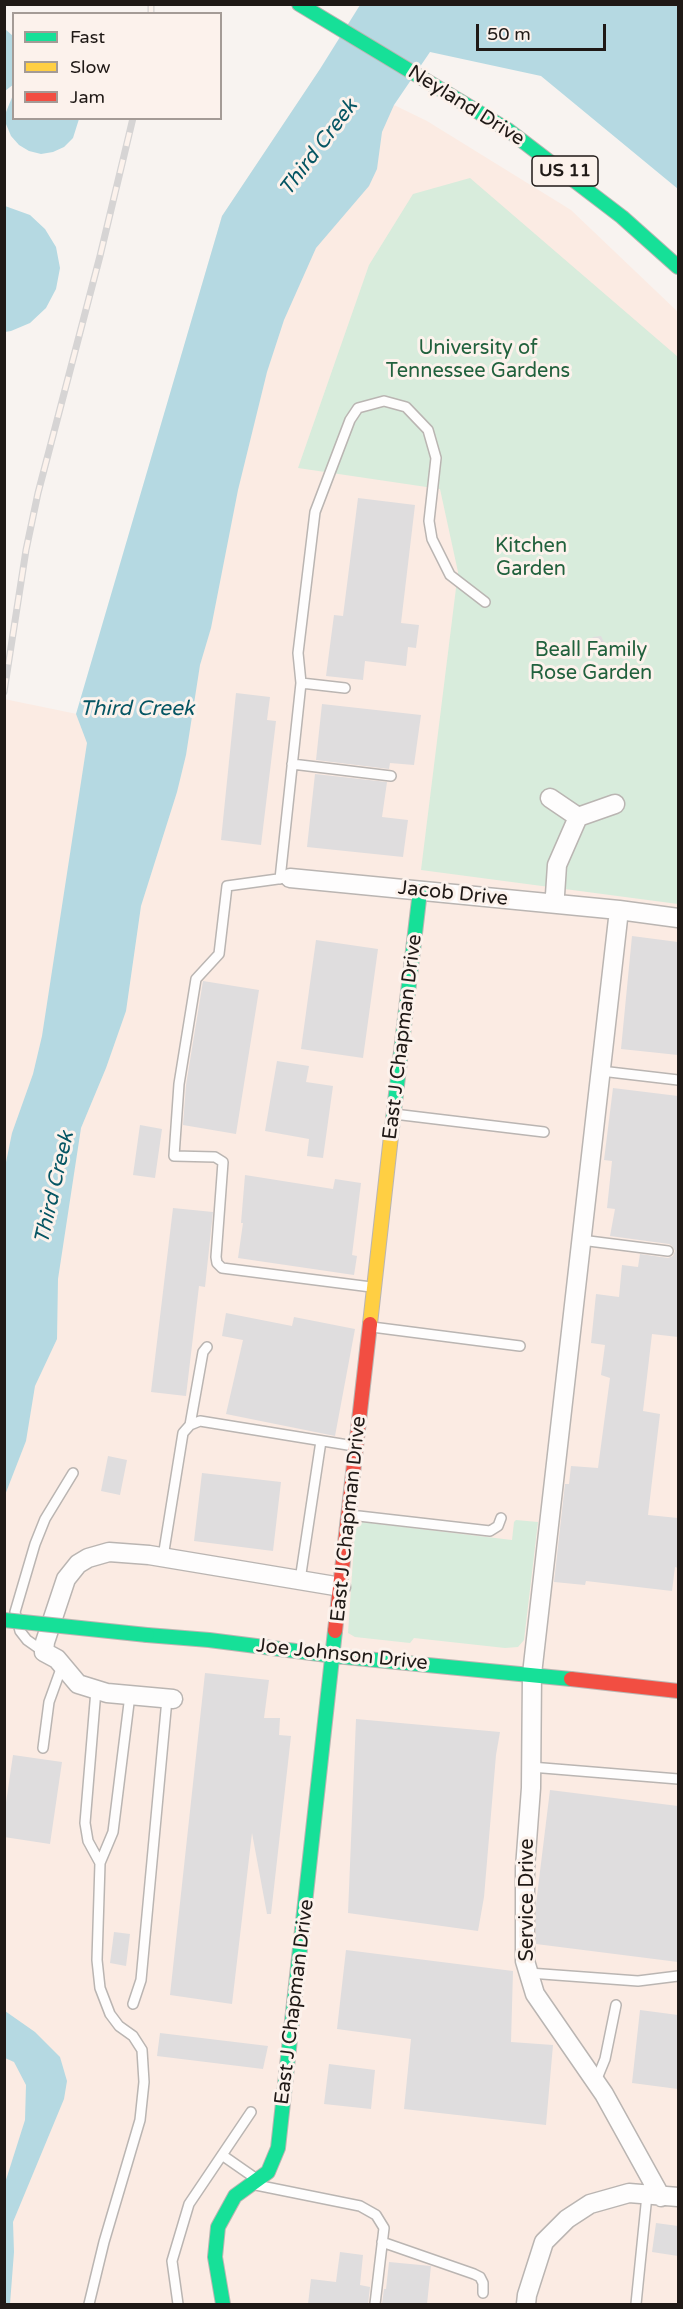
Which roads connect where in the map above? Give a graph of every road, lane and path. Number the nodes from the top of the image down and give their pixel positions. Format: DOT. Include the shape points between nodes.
graph roads {
  1 [pos="304,7"];
  2 [pos="678,267"];
  3 [pos="485,602"];
  4 [pos="301,683"];
  5 [pos="345,688"];
  6 [pos="292,764"];
  7 [pos="391,776"];
  8 [pos="550,798"];
  9 [pos="615,804"];
  10 [pos="578,818"];
  11 [pos="285,878"];
  12 [pos="420,891"];
  13 [pos="555,895"];
  14 [pos="619,910"];
  15 [pos="678,918"];
  16 [pos="600,1071"];
  17 [pos="678,1080"];
  18 [pos="393,1114"];
  19 [pos="544,1132"];
  20 [pos="581,1240"];
  21 [pos="668,1251"];
  22 [pos="374,1288"];
  23 [pos="369,1326"];
  24 [pos="520,1346"];
  25 [pos="207,1347"];
  26 [pos="190,1425"];
  27 [pos="321,1441"];
  28 [pos="357,1447"];
  29 [pos="73,1473"];
  30 [pos="348,1515"];
  31 [pos="501,1518"];
  32 [pos="163,1557"];
  33 [pos="300,1580"];
  34 [pos="341,1587"];
  35 [pos="4,1620"];
  36 [pos="44,1652"];
  37 [pos="335,1656"];
  38 [pos="62,1665"];
  39 [pos="532,1674"];
  40 [pos="96,1690"];
  41 [pos="678,1691"];
  42 [pos="130,1695"];
  43 [pos="170,1699"];
  44 [pos="43,1748"];
  45 [pos="531,1767"];
  46 [pos="678,1779"];
  47 [pos="100,1863"];
  48 [pos="529,1973"];
  49 [pos="678,1976"];
  50 [pos="133,2004"];
  51 [pos="616,2005"];
  52 [pos="596,2082"];
  53 [pos="251,2112"];
  54 [pos="222,2155"];
  55 [pos="254,2182"];
  56 [pos="662,2196"];
  57 [pos="382,2242"];
  58 [pos="483,2293"];
  59 [pos="89,2304"];
  60 [pos="178,2304"];
  61 [pos="224,2304"];
  62 [pos="375,2304"];
  63 [pos="526,2304"];
  64 [pos="636,2304"];
  1 -- 2 [label="street, Neyland Drive / US 11" via="508,130 622,217"];
  3 -- 4 [label="lane" via="450,575 432,539 429,521 436,458 428,429 406,408 384,401 358,408 315,512 298,653"];
  4 -- 5 [label="lane"];
  4 -- 6 [label="lane"];
  6 -- 7 [label="lane"];
  6 -- 11 [label="lane"];
  8 -- 10 [label="street"];
  9 -- 10 [label="street"];
  10 -- 13 [label="street" via="557,865"];
  11 -- 12 [label="street, Jacob Drive"];
  11 -- 22 [label="lane, Jacob Drive" via="227,886 219,954 196,979 179,1084 174,1156 215,1157 223,1162 216,1257 222,1268"];
  12 -- 14 [label="street, Jacob Drive"];
  12 -- 18 [label="street, East J Chapman Drive"];
  14 -- 15 [label="street, Jacob Drive"];
  14 -- 16 [label="street, Service Drive"];
  16 -- 17 [label="lane"];
  16 -- 20 [label="street, Service Drive"];
  18 -- 19 [label="lane"];
  18 -- 22 [label="street, East J Chapman Drive"];
  20 -- 21 [label="lane"];
  20 -- 39 [label="street, Service Drive"];
  22 -- 23 [label="street, East J Chapman Drive"];
  23 -- 24 [label="lane"];
  23 -- 28 [label="street, East J Chapman Drive"];
  25 -- 26 [label="lane"];
  26 -- 27 [label="lane" via="200,1421"];
  26 -- 32 [label="lane" via="183,1433"];
  27 -- 28 [label="lane"];
  27 -- 33 [label="lane"];
  28 -- 30 [label="street, East J Chapman Drive"];
  29 -- 36 [label="lane" via="38,1535 15,1612 20,1631"];
  30 -- 31 [label="lane" via="490,1532"];
  30 -- 34 [label="street, East J Chapman Drive"];
  32 -- 33 [label="street"];
  32 -- 36 [label="street" via="109,1552 78,1564 66,1579"];
  33 -- 34 [label="street"];
  34 -- 37 [label="street, East J Chapman Drive"];
  35 -- 37 [label="street, Joe Johnson Drive, bridge"];
  36 -- 38 [label="street"];
  37 -- 39 [label="street, Joe Johnson Drive"];
  37 -- 55 [label="street, East J Chapman Drive" via="279,2148 268,2172"];
  38 -- 40 [label="street" via="78,1684"];
  38 -- 44 [label="lane" via="49,1702"];
  39 -- 41 [label="street, Joe Johnson Drive"];
  39 -- 45 [label="street, Service Drive"];
  40 -- 42 [label="street"];
  40 -- 47 [label="lane" via="85,1823 88,1841"];
  42 -- 43 [label="street"];
  42 -- 47 [label="lane" via="113,1832"];
  43 -- 50 [label="lane" via="141,1980"];
  45 -- 46 [label="lane"];
  45 -- 48 [label="street, Service Drive" via="525,1868 525,1961"];
  47 -- 59 [label="lane" via="99,1988 110,2014 142,2050 144,2082 140,2120"];
  48 -- 49 [label="lane" via="638,1981"];
  48 -- 52 [label="street, Service Drive" via="535,1994"];
  51 -- 52 [label="lane"];
  52 -- 56 [label="street, Service Drive"];
  53 -- 54 [label="lane"];
  54 -- 55 [label="lane"];
  54 -- 60 [label="lane" via="189,2204 172,2261"];
  55 -- 57 [label="lane" via="360,2206 376,2216 384,2228"];
  55 -- 61 [label="street" via="235,2196 218,2228 215,2257"];
  56 -- 63 [label="street" via="629,2193 590,2204 567,2219 544,2242"];
  56 -- 64 [label="lane"];
  57 -- 58 [label="lane" via="480,2277"];
  57 -- 62 [label="lane"];
}
